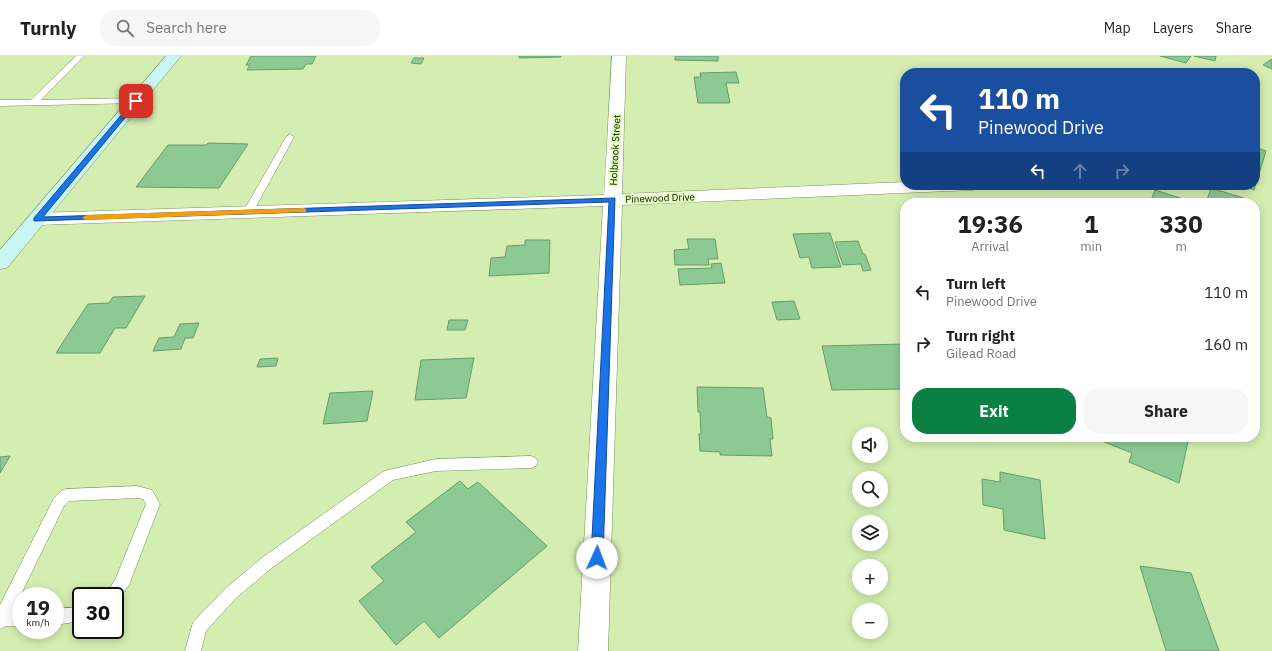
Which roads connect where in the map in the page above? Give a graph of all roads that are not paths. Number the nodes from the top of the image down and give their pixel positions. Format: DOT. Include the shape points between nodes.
graph roads {
  1 [pos="80,56"];
  2 [pos="174,56"];
  3 [pos="619,56"];
  4 [pos="136,101"];
  5 [pos="0,102"];
  6 [pos="34,102"];
  7 [pos="290,137"];
  8 [pos="900,188"];
  9 [pos="613,200"];
  10 [pos="248,212"];
  11 [pos="37,219"];
  12 [pos="0,263"];
  13 [pos="531,462"];
  14 [pos="119,587"];
  15 [pos="12,619"];
  16 [pos="0,620"];
  17 [pos="193,651"];
  18 [pos="593,651"];
  1 -- 6 [label="lane"];
  2 -- 4 [label="main road"];
  3 -- 9 [label="street, Holbrook Street"];
  4 -- 6 [label="lane"];
  4 -- 11 [label="main road"];
  5 -- 6 [label="lane"];
  7 -- 10 [label="lane"];
  8 -- 9 [label="street, Pinewood Drive"];
  9 -- 10 [label="street, Pinewood Drive"];
  9 -- 18 [label="street, Holbrook Street"];
  10 -- 11 [label="street, Pinewood Drive"];
  11 -- 12 [label="main road"];
  13 -- 17 [label="lane" via="436,465 389,475 268,562 231,593 199,627"];
  14 -- 16 [label="lane" via="153,504 147,494 137,492 66,495 59,502"];
  15 -- 16 [label="lane"];
}
